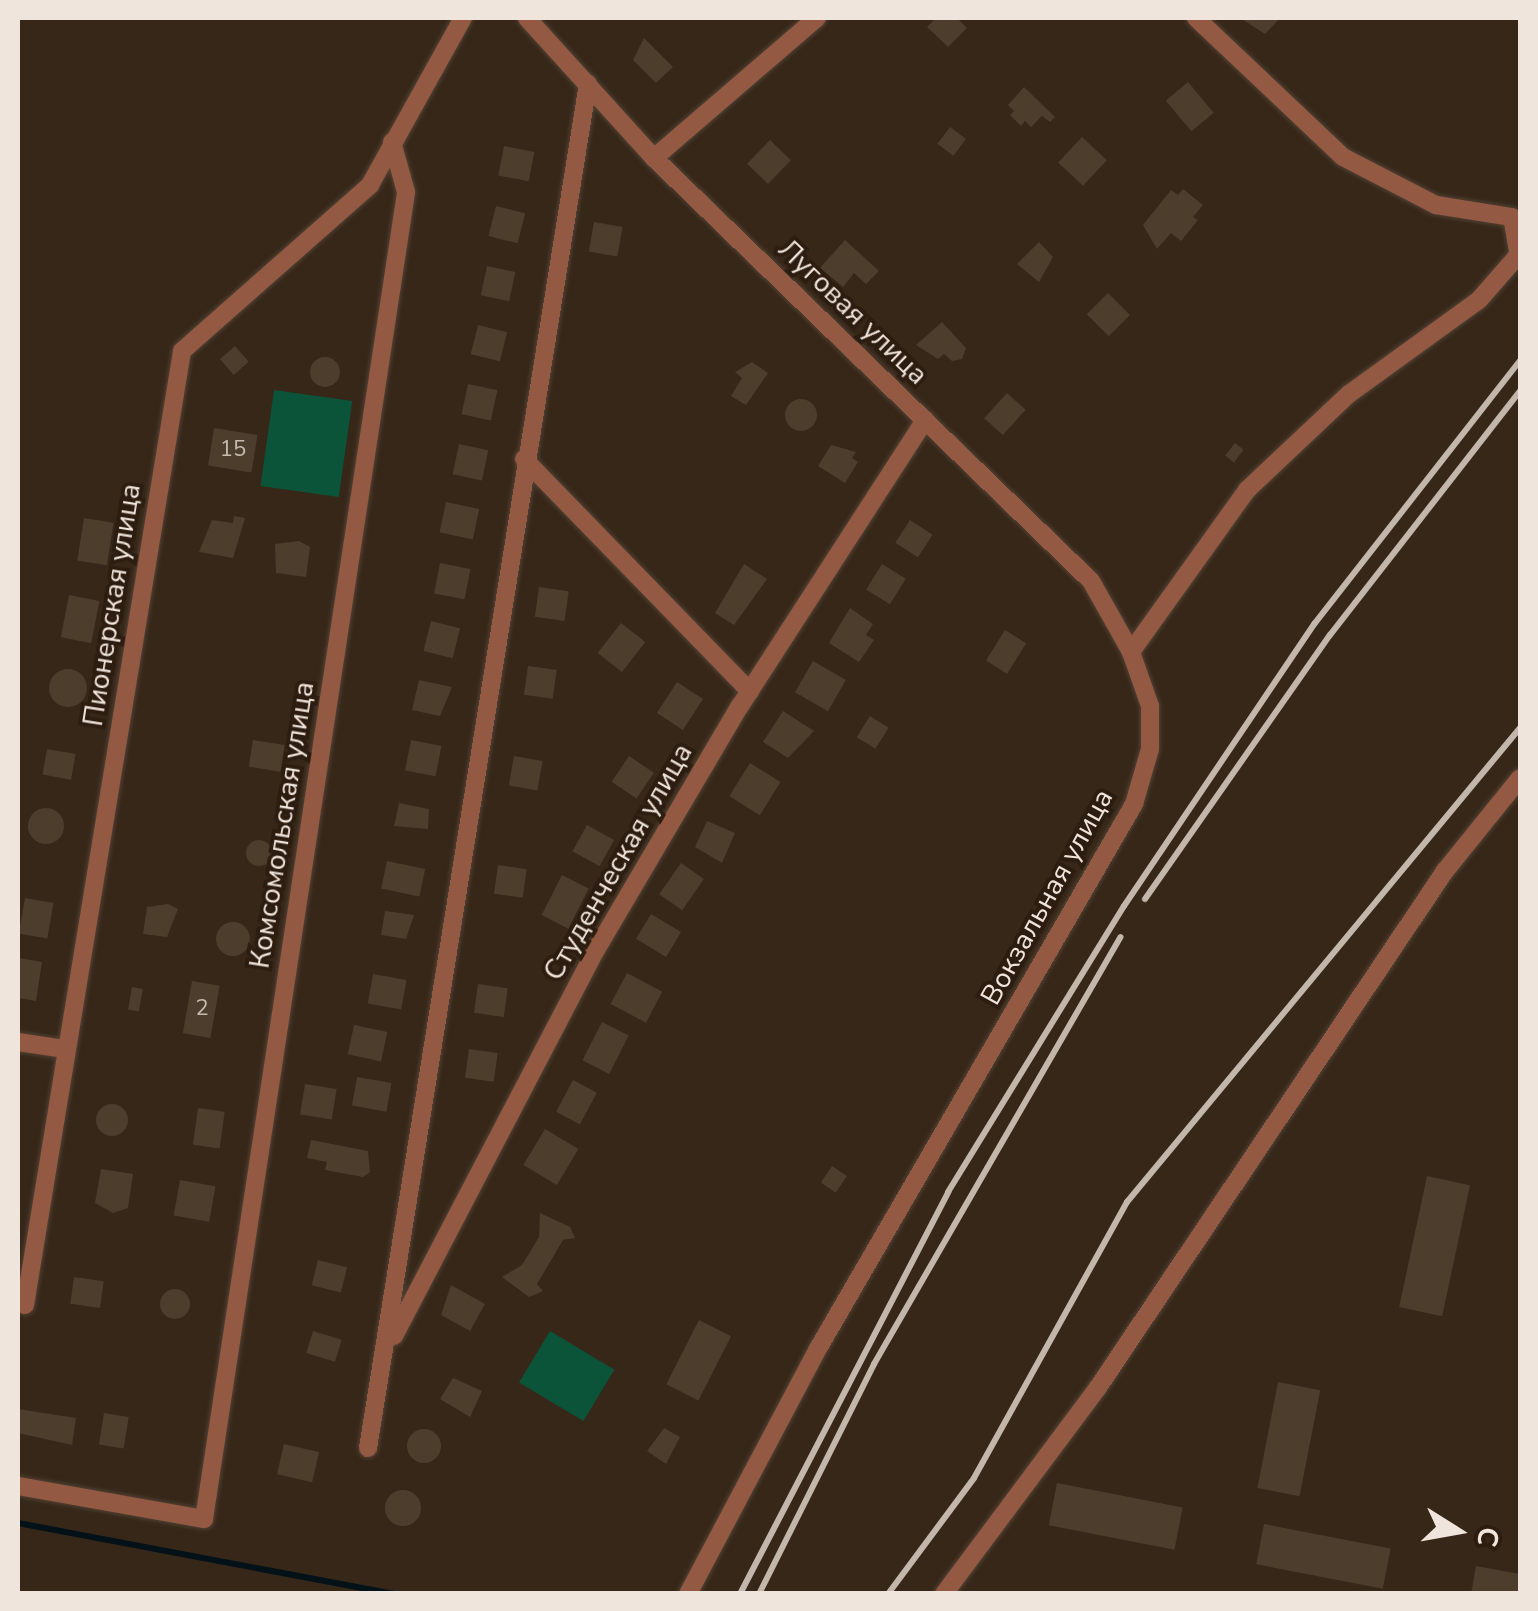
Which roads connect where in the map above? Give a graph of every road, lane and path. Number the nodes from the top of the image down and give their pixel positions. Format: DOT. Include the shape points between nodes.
graph roads {
  1 [pos="462,18"];
  2 [pos="528,18"];
  3 [pos="817,18"];
  4 [pos="1196,18"];
  5 [pos="588,84"];
  6 [pos="392,142"];
  7 [pos="654,158"];
  8 [pos="1520,254"];
  9 [pos="925,420"];
  10 [pos="524,458"];
  11 [pos="1131,652"];
  12 [pos="750,691"];
  13 [pos="1520,778"];
  14 [pos="18,1042"];
  15 [pos="64,1049"];
  16 [pos="25,1305"];
  17 [pos="388,1348"];
  18 [pos="368,1448"];
  19 [pos="18,1486"];
  20 [pos="688,1594"];
  21 [pos="944,1594"];
  1 -- 6 [label="street, Пионерская улица"];
  2 -- 5 [label="street, Луговая улица"];
  3 -- 7 [label="street"];
  4 -- 8 [label="street" via="1342,158 1436,205 1512,217"];
  5 -- 7 [label="street, Луговая улица"];
  5 -- 10 [label="street"];
  6 -- 15 [label="street, Пионерская улица" via="370,185 182,351"];
  6 -- 19 [label="street, Комсомольская улица" via="406,192 204,1518"];
  7 -- 9 [label="street, Луговая улица"];
  8 -- 11 [label="street" via="1479,300 1348,394 1246,490"];
  9 -- 11 [label="street, Луговая улица" via="1091,581"];
  9 -- 12 [label="street, Студенческая улица"];
  10 -- 12 [label="street"];
  10 -- 17 [label="street"];
  11 -- 20 [label="street, Вокзальная улица" via="1150,706 1150,749 1134,804 819,1348"];
  12 -- 17 [label="street, Студенческая улица" via="596,950"];
  13 -- 21 [label="street" via="1445,872 1097,1389"];
  14 -- 15 [label="street"];
  15 -- 16 [label="street, Пионерская улица"];
  17 -- 18 [label="street"];
}
